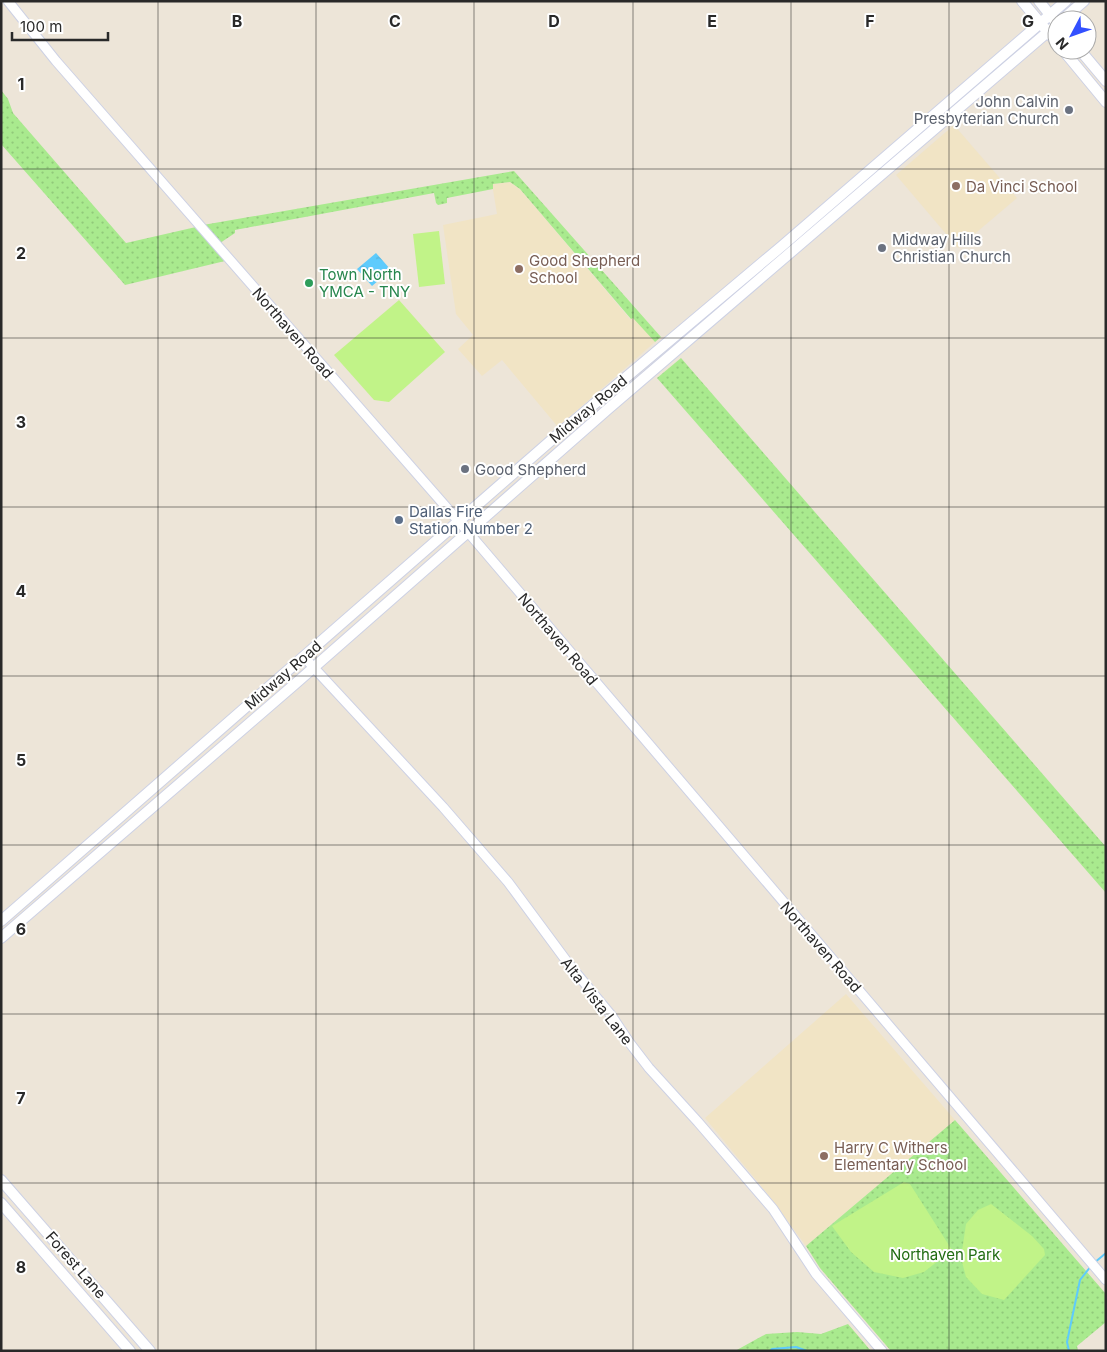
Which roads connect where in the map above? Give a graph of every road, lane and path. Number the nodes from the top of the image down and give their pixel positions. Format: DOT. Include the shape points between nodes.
graph roads {
  1 [pos="8,1"];
  2 [pos="1022,1"];
  3 [pos="1039,1"];
  4 [pos="1084,1"];
  5 [pos="1074,10"];
  6 [pos="1047,11"];
  7 [pos="1047,22"];
  8 [pos="1040,23"];
  9 [pos="1047,31"];
  10 [pos="1047,33"];
  11 [pos="1071,60"];
  12 [pos="1088,60"];
  13 [pos="1106,81"];
  14 [pos="1106,102"];
  15 [pos="459,522"];
  16 [pos="468,532"];
  17 [pos="304,657"];
  18 [pos="313,668"];
  19 [pos="1,921"];
  20 [pos="1,938"];
  21 [pos="1,1180"];
  22 [pos="1,1203"];
  23 [pos="1106,1280"];
  24 [pos="130,1351"];
  25 [pos="150,1351"];
  26 [pos="882,1351"];
  1 -- 15 [label="street, Northaven Road" via="56,61"];
  2 -- 8 [label="main road"];
  3 -- 6 [label="main road"];
  4 -- 5 [label="main road"];
  7 -- 8 [label="main road, Midway Road"];
  8 -- 9 [label="main road"];
  8 -- 15 [label="main road, Midway Road"];
  10 -- 16 [label="main road, Midway Road"];
  11 -- 14 [label="main road"];
  12 -- 13 [label="main road"];
  15 -- 16 [label="street, Northaven Road"];
  15 -- 17 [label="main road, Midway Road"];
  16 -- 18 [label="main road, Midway Road"];
  16 -- 23 [label="street, Northaven Road"];
  17 -- 18 [label="street, Alta Vista Lane"];
  17 -- 19 [label="main road, Midway Road"];
  18 -- 20 [label="main road, Midway Road"];
  18 -- 26 [label="street, Alta Vista Lane" via="423,784 494,866 611,1014 649,1068 773,1209 816,1274"];
  21 -- 25 [label="main road, Forest Lane"];
  22 -- 24 [label="main road, Forest Lane"];
}
